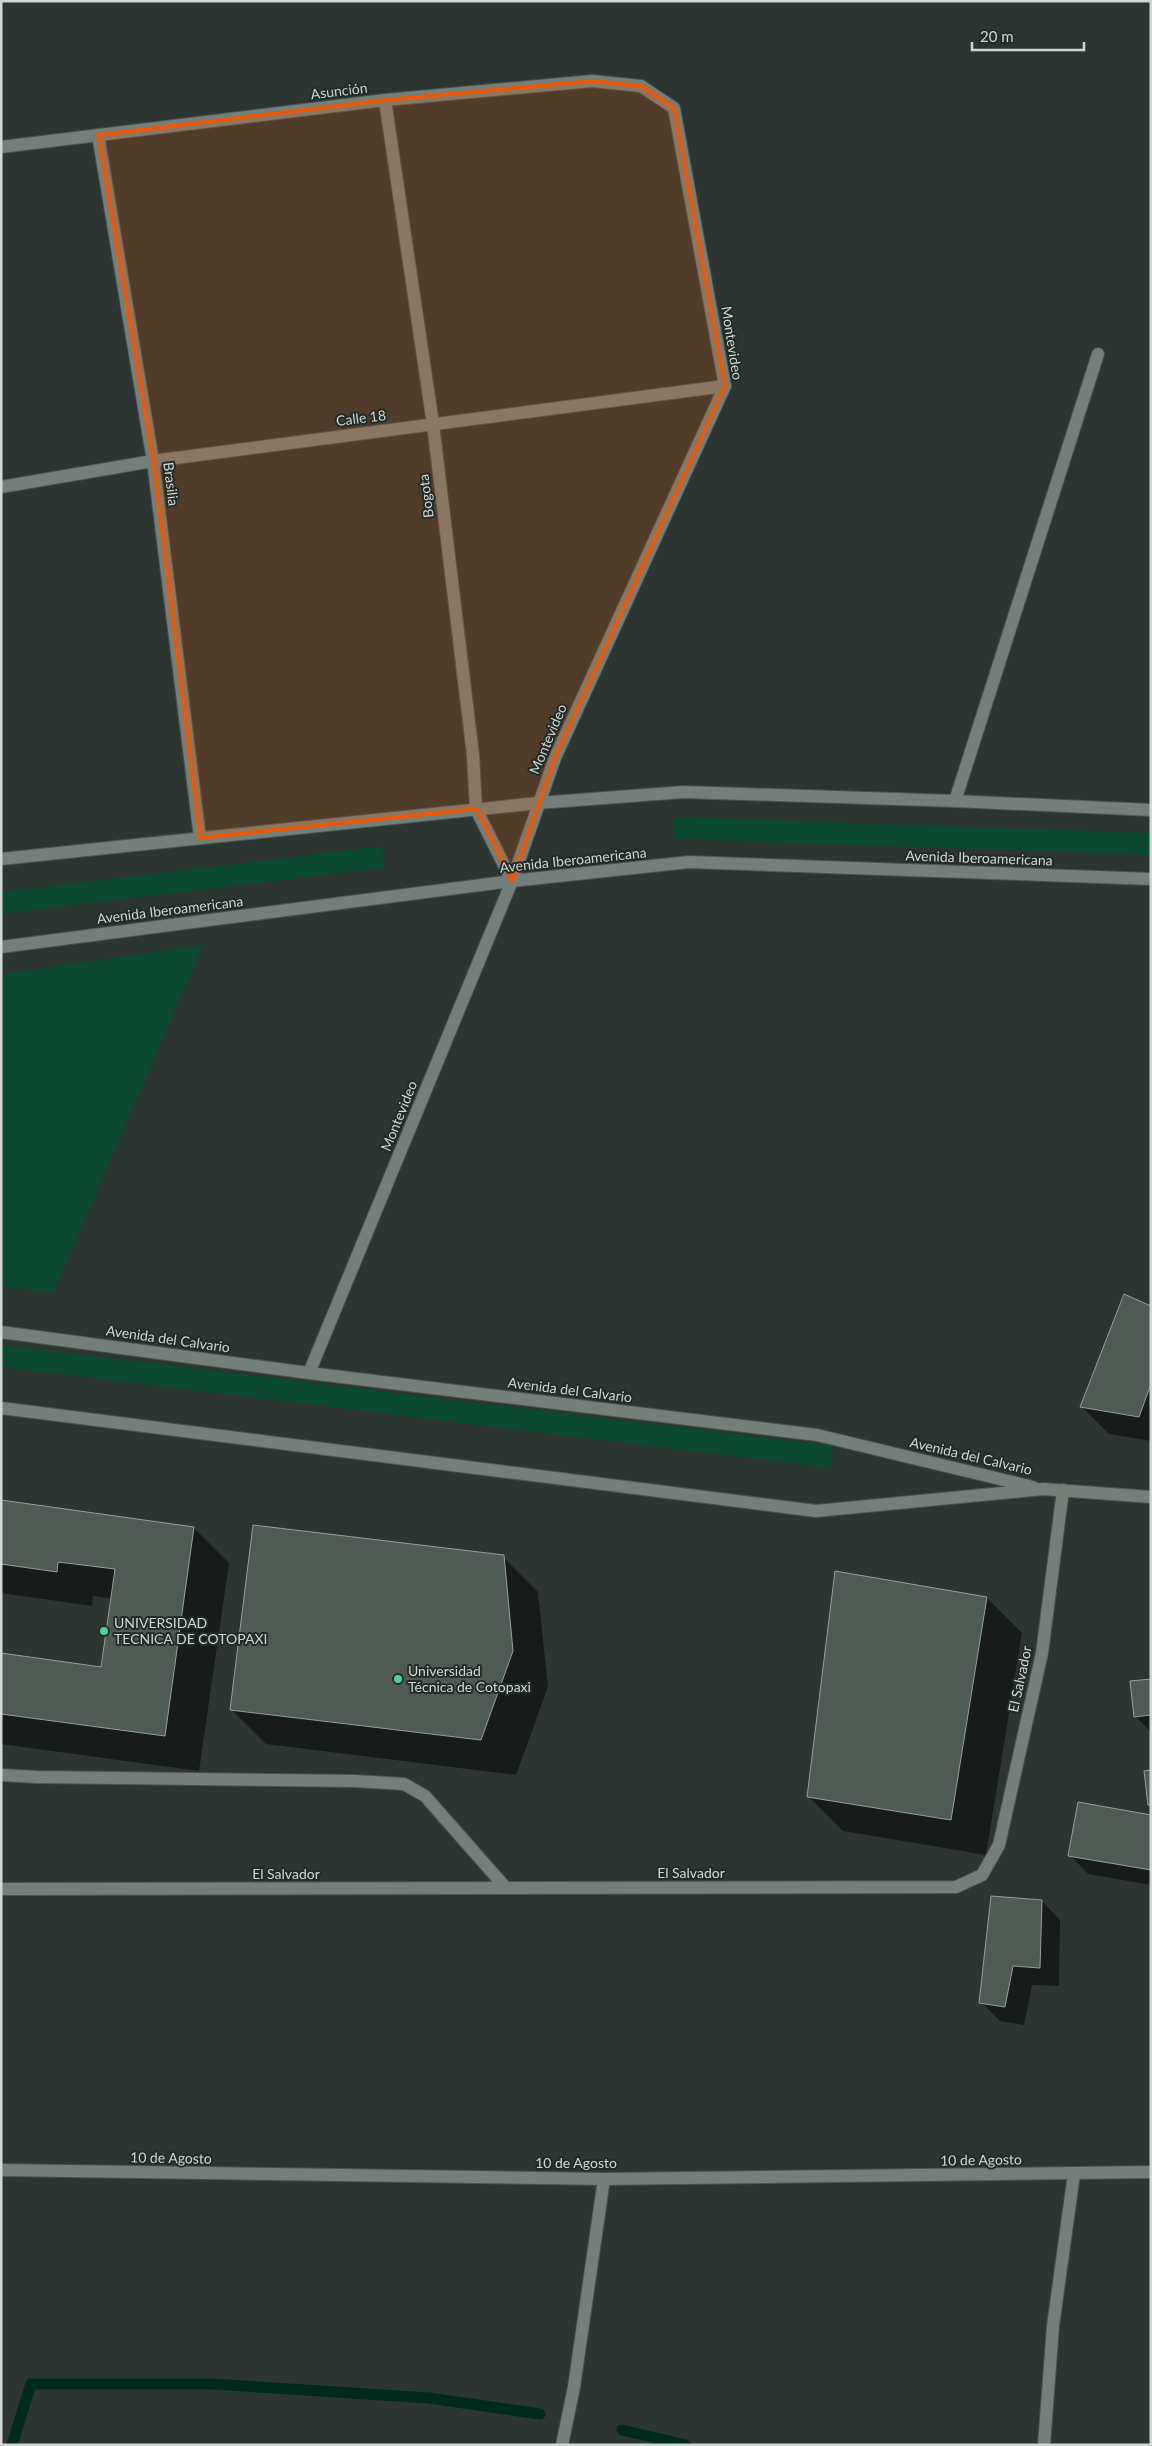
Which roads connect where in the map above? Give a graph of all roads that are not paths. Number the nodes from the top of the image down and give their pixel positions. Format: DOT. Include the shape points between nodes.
graph roads {
  1 [pos="386,100"];
  2 [pos="674,108"];
  3 [pos="98,135"];
  4 [pos="1,147"];
  5 [pos="1098,354"];
  6 [pos="725,386"];
  7 [pos="433,424"];
  8 [pos="153,461"];
  9 [pos="1,487"];
  10 [pos="955,800"];
  11 [pos="538,803"];
  12 [pos="476,810"];
  13 [pos="1151,810"];
  14 [pos="200,838"];
  15 [pos="1,859"];
  16 [pos="1151,879"];
  17 [pos="512,881"];
  18 [pos="1,947"];
  19 [pos="1,1332"];
  20 [pos="309,1373"];
  21 [pos="1,1408"];
  22 [pos="1043,1489"];
  23 [pos="1063,1490"];
  24 [pos="1151,1496"];
  25 [pos="1,1775"];
  26 [pos="506,1888"];
  27 [pos="1,1889"];
  28 [pos="1,2170"];
  29 [pos="1151,2172"];
  30 [pos="1074,2174"];
  31 [pos="604,2179"];
  32 [pos="562,2445"];
  33 [pos="1044,2445"];
  1 -- 2 [label="street, Asunción" via="592,81 641,86"];
  1 -- 3 [label="street, Asunción"];
  1 -- 7 [label="street, Bogota"];
  2 -- 6 [label="street, Montevideo"];
  3 -- 4 [label="street, Asunción"];
  3 -- 8 [label="street, Brasilia"];
  5 -- 10 [label="street"];
  6 -- 7 [label="street, Calle 18"];
  6 -- 11 [label="street, Montevideo" via="555,758"];
  7 -- 8 [label="street, Calle 18"];
  7 -- 12 [label="street, Bogota"];
  8 -- 9 [label="street, Calle 18"];
  8 -- 14 [label="street, Brasilia"];
  10 -- 11 [label="street" via="684,792"];
  10 -- 13 [label="street"];
  11 -- 12 [label="street"];
  11 -- 17 [label="street, Montevideo"];
  12 -- 14 [label="street"];
  12 -- 17 [label="street, Bogota"];
  14 -- 15 [label="street"];
  16 -- 17 [label="street, Avenida Iberoamericana" via="689,862"];
  17 -- 18 [label="street, Avenida Iberoamericana"];
  17 -- 20 [label="street, Montevideo"];
  19 -- 20 [label="street, Avenida del Calvario"];
  20 -- 22 [label="street, Avenida del Calvario" via="817,1435"];
  21 -- 22 [label="street, Avenida del Calvario" via="816,1510"];
  22 -- 23 [label="street"];
  23 -- 24 [label="street"];
  23 -- 26 [label="street, El Salvador" via="1042,1653 999,1845 982,1875 956,1887"];
  25 -- 26 [label="street" via="355,1780 404,1784 425,1796"];
  26 -- 27 [label="street, El Salvador"];
  28 -- 31 [label="street, 10 de Agosto"];
  29 -- 30 [label="street, 10 de Agosto"];
  30 -- 31 [label="street, 10 de Agosto"];
  30 -- 33 [label="street" via="1053,2326"];
  31 -- 32 [label="street" via="574,2387"];
}
